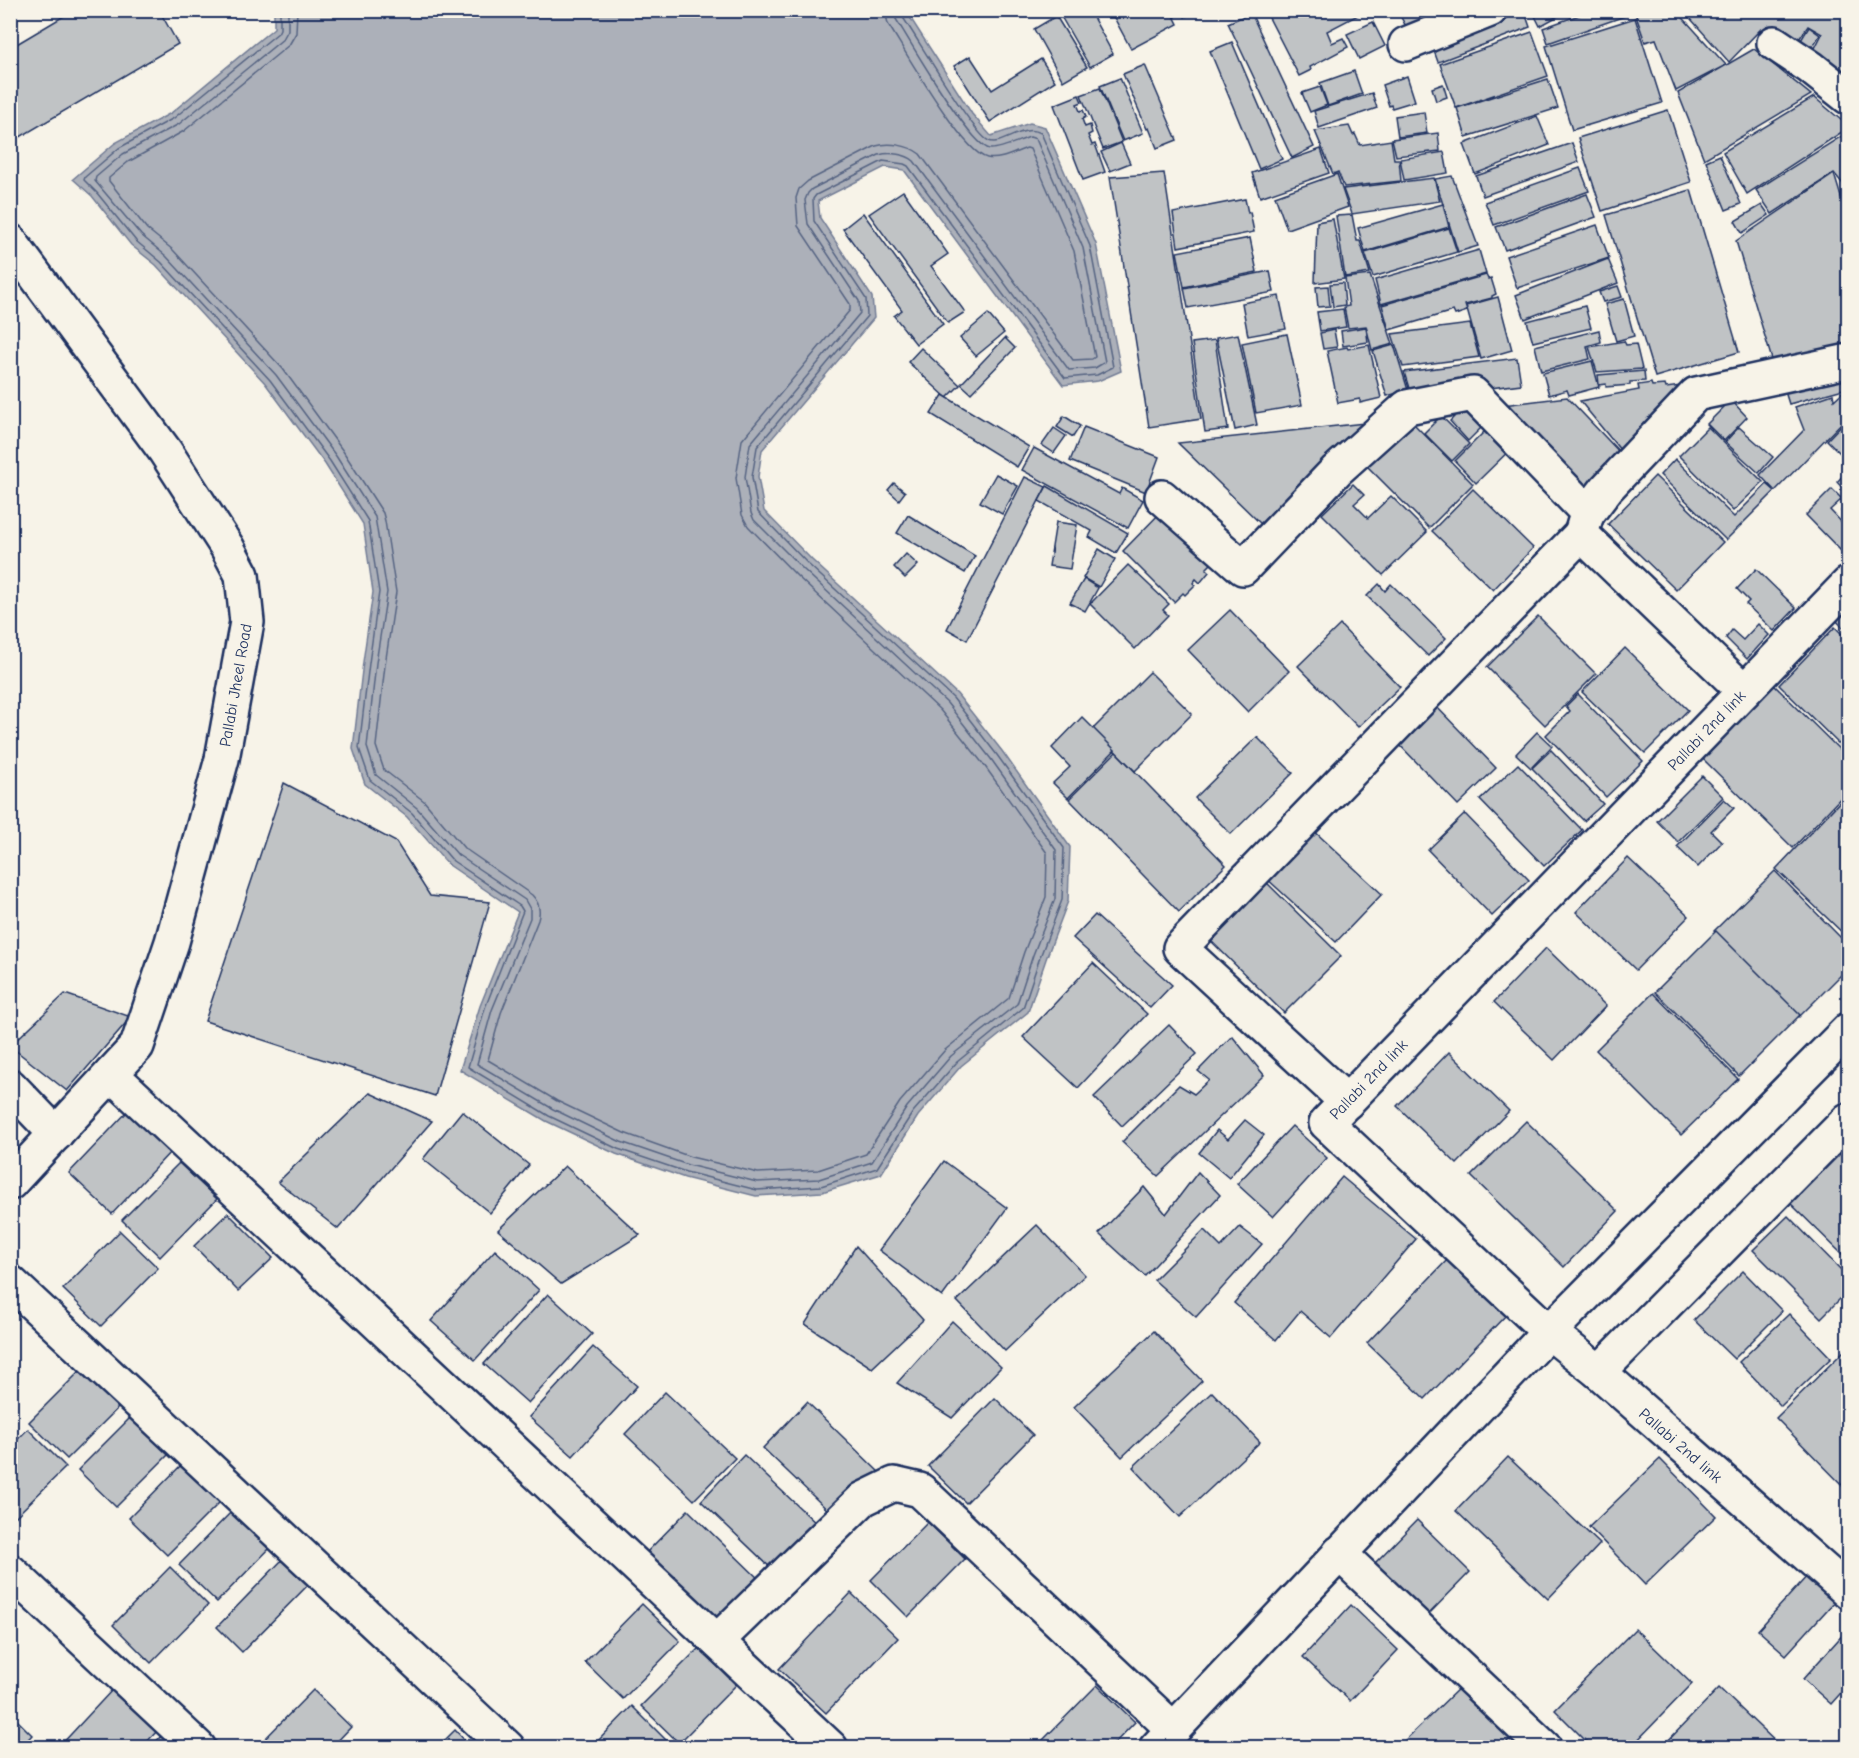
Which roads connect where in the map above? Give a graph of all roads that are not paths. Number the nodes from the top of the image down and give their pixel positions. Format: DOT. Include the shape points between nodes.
graph roads {
  1 [pos="1490,10"];
  2 [pos="1774,43"];
  3 [pos="1406,44"];
  4 [pos="1848,97"];
  5 [pos="10,241"];
  6 [pos="1848,361"];
  7 [pos="1162,497"];
  8 [pos="1584,523"];
  9 [pos="1848,584"];
  10 [pos="1744,691"];
  11 [pos="1848,1030"];
  12 [pos="111,1074"];
  13 [pos="10,1086"];
  14 [pos="1347,1102"];
  15 [pos="1848,1120"];
  16 [pos="56,1134"];
  17 [pos="10,1183"];
  18 [pos="10,1282"];
  19 [pos="1549,1332"];
  20 [pos="1599,1372"];
  21 [pos="1340,1553"];
  22 [pos="10,1571"];
  23 [pos="1848,1591"];
  24 [pos="717,1641"];
  25 [pos="1162,1742"];
  26 [pos="199,1748"];
  27 [pos="508,1748"];
  28 [pos="831,1748"];
  29 [pos="1545,1748"];
  1 -- 3 [label="street"];
  2 -- 4 [label="street"];
  5 -- 12 [label="street, Pallabi Jheel Road" via="165,451 242,575 247,622 222,759 172,942 137,1046"];
  6 -- 8 [label="street" via="1696,394 1607,488"];
  7 -- 8 [label="street" via="1243,568 1337,471 1407,407 1473,394"];
  8 -- 10 [label="street"];
  8 -- 14 [label="street" via="1180,948"];
  9 -- 10 [label="street, Pallabi 2nd link"];
  10 -- 14 [label="street, Pallabi 2nd link"];
  11 -- 19 [label="street"];
  12 -- 16 [label="street"];
  12 -- 24 [label="street"];
  13 -- 16 [label="street"];
  14 -- 19 [label="street, Pallabi 2nd link" via="1326,1123"];
  15 -- 20 [label="street"];
  16 -- 17 [label="street"];
  18 -- 27 [label="street"];
  19 -- 20 [label="street, Pallabi 2nd link"];
  19 -- 21 [label="street"];
  20 -- 23 [label="street, Pallabi 2nd link"];
  21 -- 25 [label="street"];
  21 -- 29 [label="street"];
  22 -- 26 [label="street"];
  24 -- 25 [label="street" via="862,1499 894,1484 920,1490"];
  24 -- 28 [label="street"];
}
